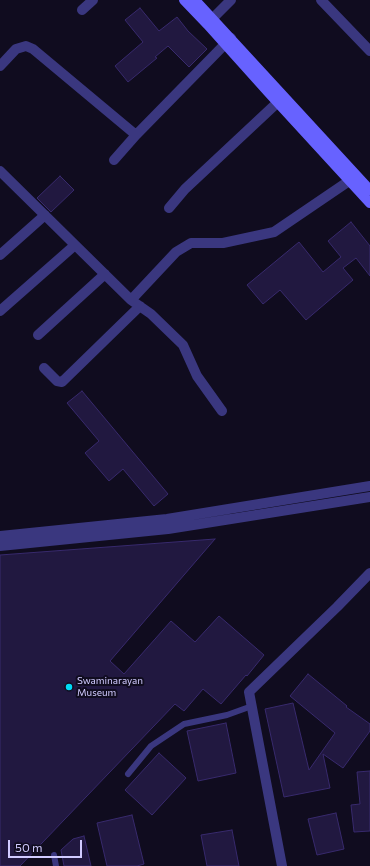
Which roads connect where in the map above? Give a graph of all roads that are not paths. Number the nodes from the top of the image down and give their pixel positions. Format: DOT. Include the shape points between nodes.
graph roads {
  1 [pos="93,0"];
  2 [pos="184,0"];
  3 [pos="195,0"];
  4 [pos="231,0"];
  5 [pos="321,0"];
  6 [pos="82,10"];
  7 [pos="210,21"];
  8 [pos="228,41"];
  9 [pos="370,51"];
  10 [pos="0,66"];
  11 [pos="278,102"];
  12 [pos="136,135"];
  13 [pos="114,160"];
  14 [pos="0,171"];
  15 [pos="353,178"];
  16 [pos="370,190"];
  17 [pos="370,203"];
  18 [pos="169,208"];
  19 [pos="45,215"];
  20 [pos="75,245"];
  21 [pos="0,255"];
  22 [pos="105,274"];
  23 [pos="131,300"];
  24 [pos="140,306"];
  25 [pos="0,311"];
  26 [pos="38,335"];
  27 [pos="44,368"];
  28 [pos="222,411"];
  29 [pos="370,486"];
  30 [pos="370,496"];
  31 [pos="0,536"];
  32 [pos="0,546"];
  33 [pos="370,573"];
  34 [pos="252,706"];
  35 [pos="128,774"];
  36 [pos="54,855"];
  37 [pos="56,866"];
  38 [pos="282,866"];
  1 -- 6 [label="street"];
  2 -- 7 [label="main road"];
  3 -- 7 [label="main road"];
  4 -- 7 [label="street"];
  5 -- 9 [label="street"];
  7 -- 8 [label="main road"];
  8 -- 11 [label="main road"];
  8 -- 12 [label="street"];
  8 -- 15 [label="main road"];
  10 -- 12 [label="street" via="16,49 26,46 33,49"];
  11 -- 15 [label="main road"];
  11 -- 18 [label="street" via="185,189"];
  12 -- 13 [label="street"];
  14 -- 19 [label="street"];
  15 -- 16 [label="main road"];
  15 -- 17 [label="main road"];
  15 -- 23 [label="street" via="274,232 223,243 191,242 176,252"];
  19 -- 20 [label="street"];
  19 -- 21 [label="street"];
  20 -- 22 [label="street"];
  20 -- 25 [label="street"];
  22 -- 23 [label="street"];
  22 -- 26 [label="street"];
  23 -- 24 [label="street"];
  24 -- 27 [label="street" via="62,382"];
  24 -- 28 [label="street" via="183,345 197,376"];
  29 -- 31 [label="street" via="167,519"];
  30 -- 32 [label="street" via="168,529"];
  33 -- 34 [label="street" via="249,692"];
  34 -- 35 [label="lane" via="227,715 184,724 151,746"];
  34 -- 38 [label="street"];
  36 -- 37 [label="lane"];
}
